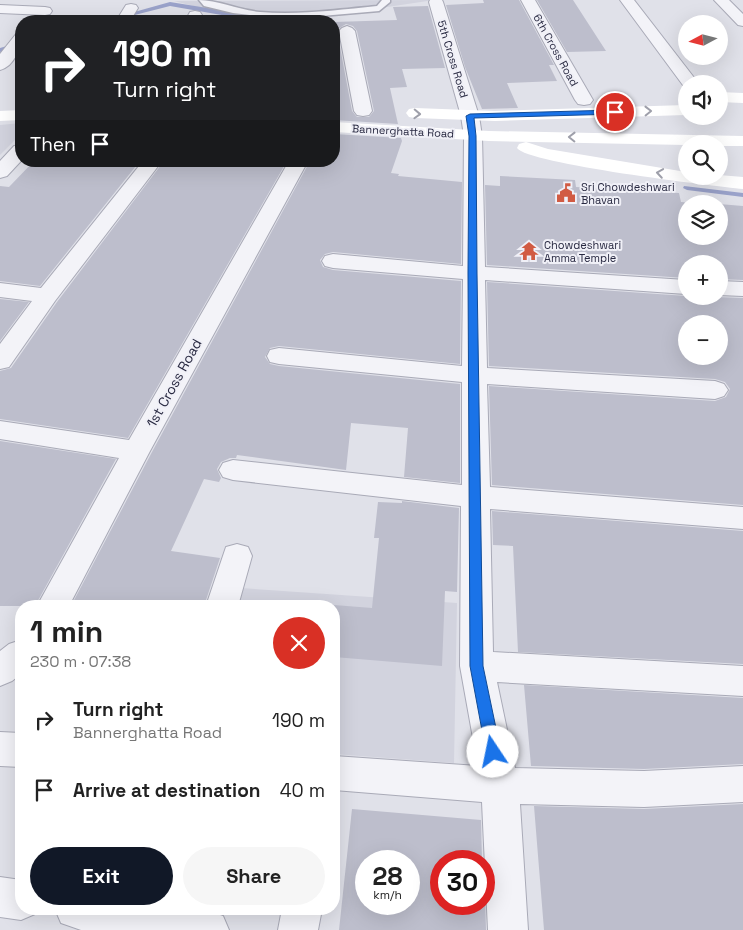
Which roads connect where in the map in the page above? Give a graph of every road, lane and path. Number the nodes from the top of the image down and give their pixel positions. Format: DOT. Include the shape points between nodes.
graph roads {
  1 [pos="59,0"];
  2 [pos="203,0"];
  3 [pos="386,0"];
  4 [pos="528,0"];
  5 [pos="628,0"];
  6 [pos="436,2"];
  7 [pos="731,5"];
  8 [pos="131,8"];
  9 [pos="0,9"];
  10 [pos="45,11"];
  11 [pos="40,15"];
  12 [pos="127,15"];
  13 [pos="743,22"];
  14 [pos="347,32"];
  15 [pos="14,42"];
  16 [pos="0,65"];
  17 [pos="684,75"];
  18 [pos="678,96"];
  19 [pos="728,97"];
  20 [pos="743,98"];
  21 [pos="584,100"];
  22 [pos="0,102"];
  23 [pos="15,102"];
  24 [pos="343,110"];
  25 [pos="728,110"];
  26 [pos="363,111"];
  27 [pos="678,111"];
  28 [pos="743,111"];
  29 [pos="382,112"];
  30 [pos="402,113"];
  31 [pos="15,115"];
  32 [pos="0,116"];
  33 [pos="482,126"];
  34 [pos="340,127"];
  35 [pos="743,141"];
  36 [pos="15,156"];
  37 [pos="148,167"];
  38 [pos="296,167"];
  39 [pos="0,172"];
  40 [pos="743,183"];
  41 [pos="333,261"];
  42 [pos="472,273"];
  43 [pos="678,286"];
  44 [pos="728,288"];
  45 [pos="743,289"];
  46 [pos="0,290"];
  47 [pos="47,296"];
  48 [pos="279,356"];
  49 [pos="0,361"];
  50 [pos="474,375"];
  51 [pos="715,390"];
  52 [pos="0,430"];
  53 [pos="136,451"];
  54 [pos="232,470"];
  55 [pos="475,497"];
  56 [pos="743,518"];
  57 [pos="237,556"];
  58 [pos="56,600"];
  59 [pos="224,600"];
  60 [pos="15,659"];
  61 [pos="476,666"];
  62 [pos="0,671"];
  63 [pos="743,681"];
  64 [pos="0,749"];
  65 [pos="15,750"];
  66 [pos="340,773"];
  67 [pos="743,784"];
  68 [pos="500,786"];
  69 [pos="0,897"];
  70 [pos="15,899"];
  71 [pos="113,915"];
  72 [pos="301,915"];
  73 [pos="209,930"];
  74 [pos="298,930"];
  75 [pos="508,930"];
  1 -- 10 [label="street"];
  2 -- 3 [label="lane" via="207,4 240,12 310,14 379,8"];
  4 -- 21 [label="street, 6th Cross Road"];
  5 -- 17 [label="street"];
  6 -- 33 [label="street, 5th Cross Road"];
  7 -- 13 [label="street"];
  8 -- 12 [label="street"];
  9 -- 10 [label="street"];
  10 -- 11 [label="street"];
  14 -- 26 [label="street"];
  15 -- 16 [label="street"];
  18 -- 21 [label="main road" via="618,96"];
  19 -- 20 [label="main road"];
  21 -- 33 [label="main road"];
  22 -- 23 [label="main road"];
  24 -- 26 [label="main road, Bannerghatta Road"];
  25 -- 28 [label="main road"];
  26 -- 29 [label="main road, Bannerghatta Road"];
  33 -- 27 [label="main road, Bannerghatta Road, one-way"];
  30 -- 33 [label="main road, Bannerghatta Road, one-way"];
  31 -- 32 [label="main road"];
  33 -- 34 [label="main road, Bannerghatta Road"];
  35 -- 33 [label="main road, Bannerghatta Road, one-way"];
  40 -- 33 [label="main road, one-way" via="546,154"];
  33 -- 42 [label="street, 5th Cross Road"];
  36 -- 39 [label="street"];
  37 -- 47 [label="street"];
  38 -- 53 [label="street, 1st Cross Road"];
  41 -- 42 [label="street"];
  42 -- 43 [label="street"];
  42 -- 50 [label="street, 5th Cross Road"];
  44 -- 45 [label="street"];
  46 -- 47 [label="street"];
  47 -- 49 [label="street"];
  48 -- 50 [label="street"];
  50 -- 51 [label="street"];
  50 -- 55 [label="street, 5th Cross Road"];
  52 -- 53 [label="street"];
  53 -- 58 [label="street, 1st Cross Road"];
  54 -- 55 [label="street"];
  55 -- 56 [label="street"];
  55 -- 61 [label="street, 5th Cross Road"];
  57 -- 59 [label="street"];
  60 -- 62 [label="street"];
  61 -- 63 [label="street"];
  61 -- 68 [label="street, 5th Cross Road"];
  64 -- 65 [label="street"];
  66 -- 68 [label="street"];
  67 -- 68 [label="street" via="644,789"];
  68 -- 75 [label="street, 5th Cross Road"];
  69 -- 70 [label="street"];
  71 -- 73 [label="street"];
  72 -- 74 [label="street"];
}
